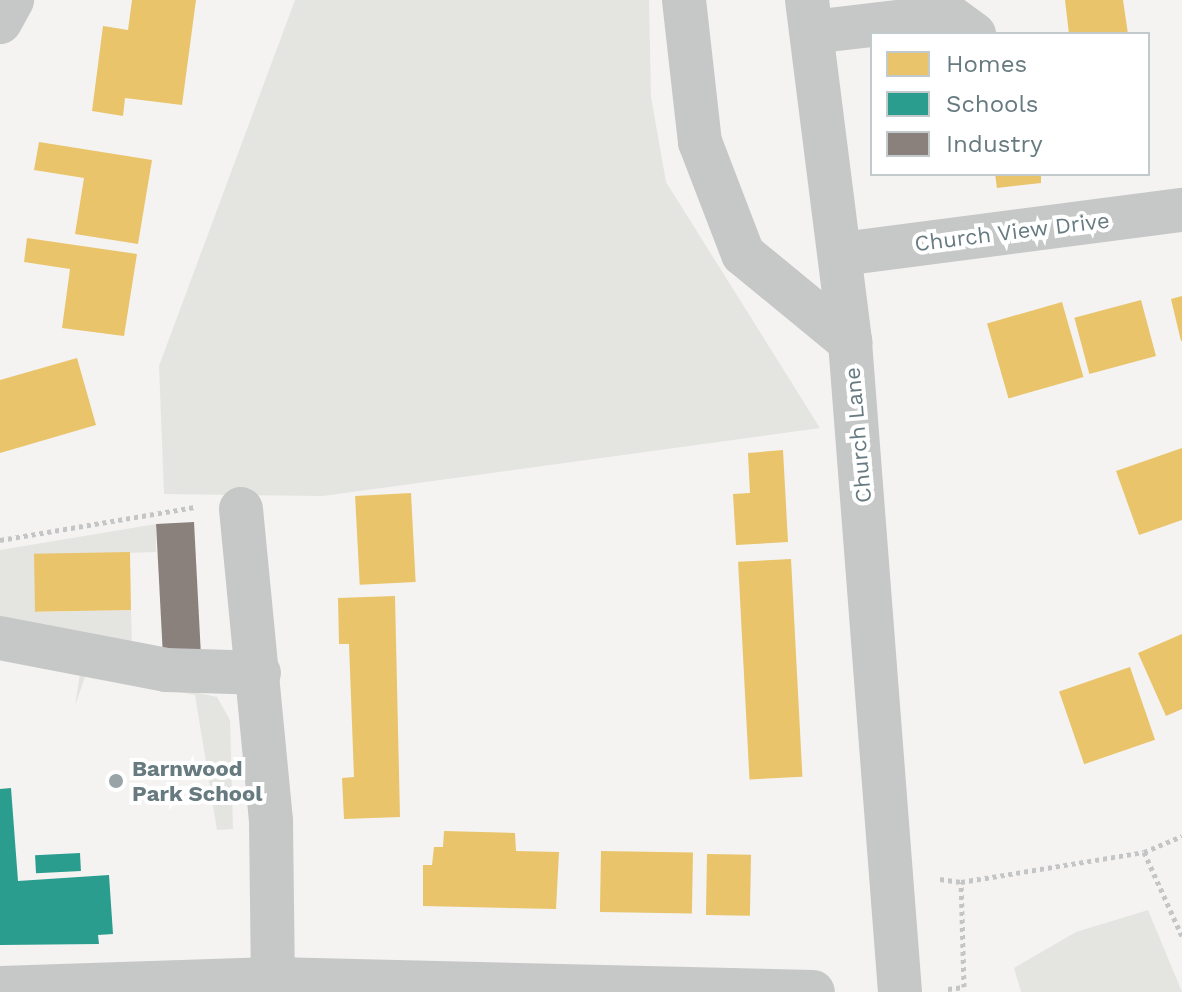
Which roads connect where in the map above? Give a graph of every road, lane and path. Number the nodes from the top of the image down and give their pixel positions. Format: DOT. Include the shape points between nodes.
graph roads {
  1 [pos="12,0"];
  2 [pos="684,0"];
  3 [pos="810,16"];
  4 [pos="0,22"];
  5 [pos="971,32"];
  6 [pos="1182,210"];
  7 [pos="842,254"];
  8 [pos="850,342"];
  9 [pos="241,509"];
  10 [pos="0,540"];
  11 [pos="0,638"];
  12 [pos="259,673"];
  13 [pos="1182,836"];
  14 [pos="1144,852"];
  15 [pos="1182,936"];
  16 [pos="274,986"];
  17 [pos="0,988"];
  18 [pos="964,990"];
  19 [pos="917,991"];
  20 [pos="813,992"];
  1 -- 4 [label="street"];
  2 -- 8 [label="street" via="700,142 743,254"];
  3 -- 5 [label="street" via="949,16"];
  3 -- 7 [label="street, Church Lane"];
  6 -- 7 [label="street, Church View Drive"];
  7 -- 8 [label="street, Church Lane"];
  8 -- 19 [label="street, Church Lane" via="895,872"];
  9 -- 10 [label="path" via="140,511"];
  9 -- 12 [label="street"];
  11 -- 12 [label="street" via="166,670"];
  12 -- 16 [label="street"];
  13 -- 14 [label="path"];
  14 -- 15 [label="path"];
  14 -- 18 [label="path" via="961,882"];
  16 -- 17 [label="street"];
  16 -- 20 [label="street"];
  18 -- 19 [label="path"];
}
